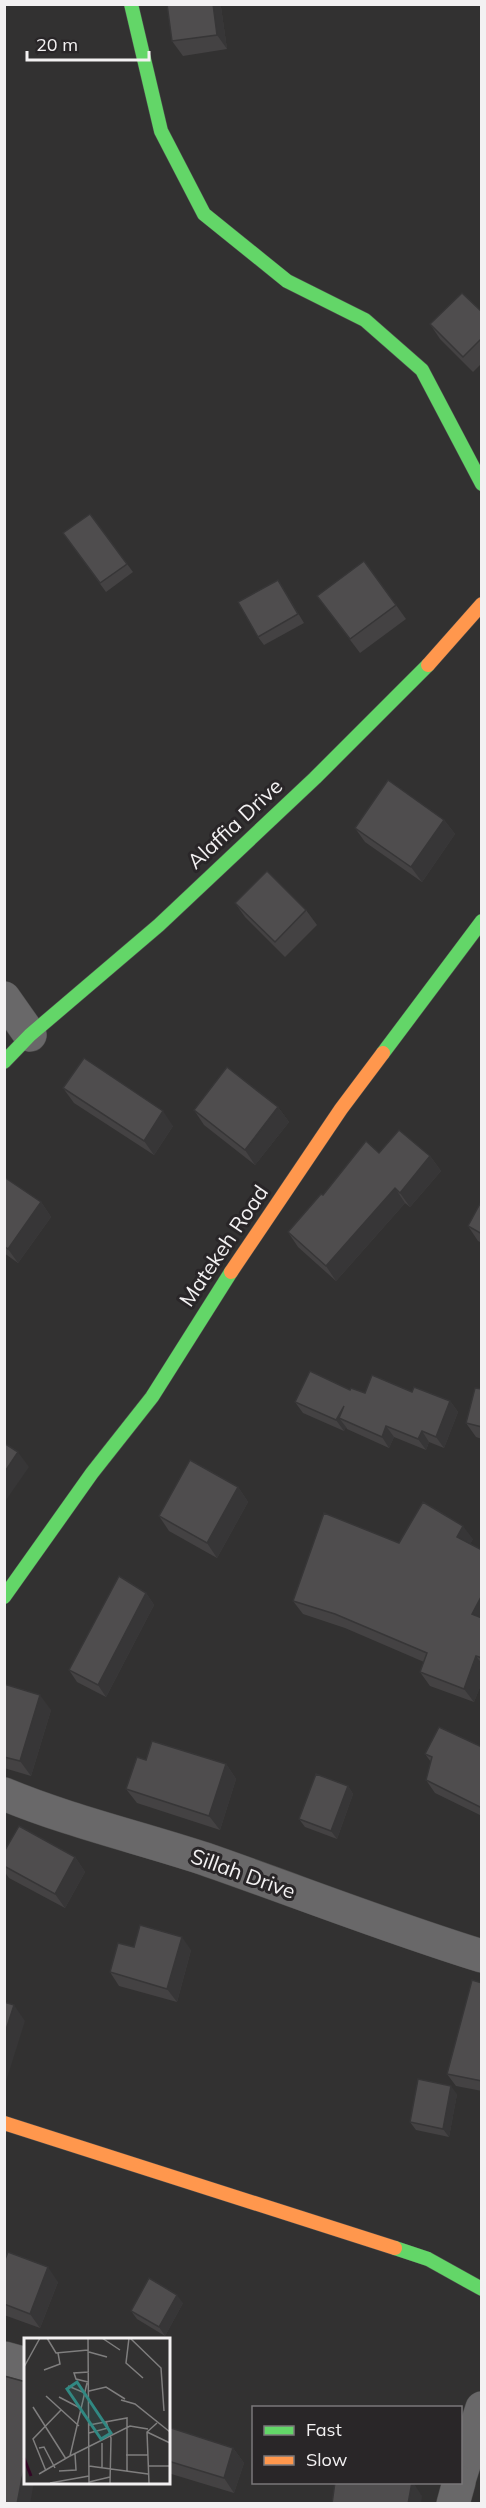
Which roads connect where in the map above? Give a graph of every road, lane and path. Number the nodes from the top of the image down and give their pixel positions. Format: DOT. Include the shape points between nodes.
graph roads {
  1 [pos="131,4"];
  2 [pos="482,483"];
  3 [pos="482,604"];
  4 [pos="482,921"];
  5 [pos="4,998"];
  6 [pos="30,1035"];
  7 [pos="4,1062"];
  8 [pos="4,1597"];
  9 [pos="4,1794"];
  10 [pos="482,1956"];
  11 [pos="4,2122"];
  12 [pos="482,2289"];
  13 [pos="4,2358"];
  14 [pos="24,2363"];
  15 [pos="482,2408"];
  16 [pos="462,2471"];
  17 [pos="458,2484"];
  18 [pos="453,2504"];
  1 -- 2 [label="street" via="161,131 204,214 287,281 364,320 422,370"];
  3 -- 6 [label="street, Alaffia Drive" via="424,670 315,778 159,925"];
  4 -- 8 [label="street, Matekeh Road" via="341,1109 152,1397 92,1473"];
  5 -- 6 [label="street"];
  6 -- 7 [label="street, Alaffia Drive"];
  9 -- 10 [label="street, Sillah Drive"];
  11 -- 12 [label="street" via="428,2259"];
  13 -- 14 [label="street"];
  15 -- 16 [label="street"];
  17 -- 18 [label="street"];
}
